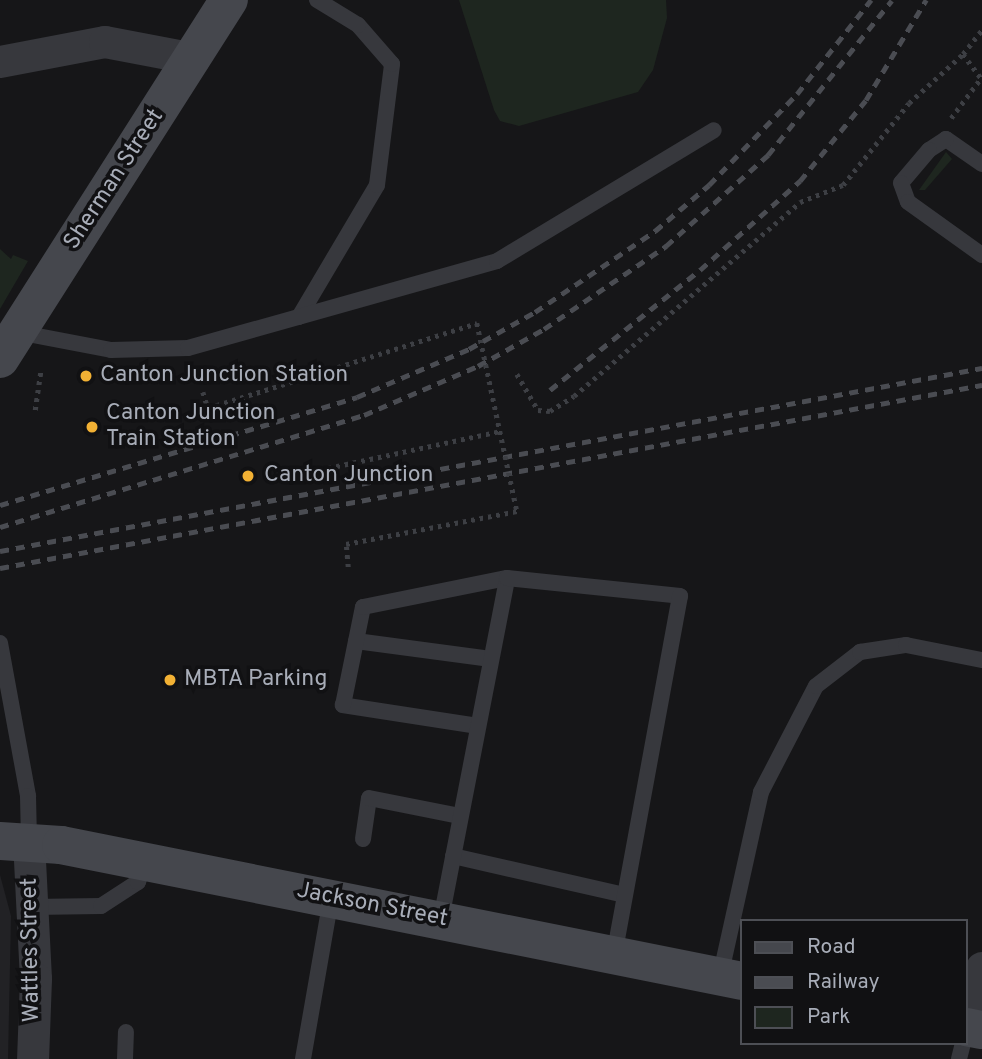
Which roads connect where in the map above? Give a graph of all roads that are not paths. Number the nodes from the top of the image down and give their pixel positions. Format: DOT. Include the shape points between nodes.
graph roads {
  1 [pos="229,0"];
  2 [pos="317,0"];
  3 [pos="194,59"];
  4 [pos="0,62"];
  5 [pos="714,130"];
  6 [pos="982,164"];
  7 [pos="982,255"];
  8 [pos="299,317"];
  9 [pos="9,346"];
  10 [pos="507,578"];
  11 [pos="356,642"];
  12 [pos="0,643"];
  13 [pos="491,659"];
  14 [pos="982,660"];
  15 [pos="478,726"];
  16 [pos="460,816"];
  17 [pos="363,839"];
  18 [pos="14,841"];
  19 [pos="453,856"];
  20 [pos="145,862"];
  21 [pos="625,895"];
  22 [pos="331,898"];
  23 [pos="32,907"];
  24 [pos="441,919"];
  25 [pos="741,919"];
  26 [pos="740,923"];
  27 [pos="613,955"];
  28 [pos="982,968"];
  29 [pos="731,979"];
  30 [pos="968,1019"];
  31 [pos="126,1032"];
  32 [pos="33,1059"];
  33 [pos="125,1059"];
  34 [pos="303,1059"];
  1 -- 3 [label="street, Sherman Street"];
  2 -- 8 [label="lane" via="358,25 392,64 377,185"];
  3 -- 4 [label="street" via="105,42"];
  3 -- 9 [label="street, Sherman Street"];
  5 -- 8 [label="lane" via="497,261"];
  6 -- 7 [label="lane" via="946,139 929,150 901,183 902,193"];
  8 -- 9 [label="lane" via="188,348"];
  10 -- 11 [label="lane" via="363,607"];
  10 -- 13 [label="lane"];
  10 -- 21 [label="lane" via="680,596"];
  11 -- 13 [label="lane"];
  11 -- 15 [label="lane" via="343,705"];
  12 -- 18 [label="lane" via="28,796"];
  13 -- 15 [label="lane"];
  14 -- 25 [label="lane" via="905,645 860,652 816,686 761,792"];
  15 -- 16 [label="lane"];
  16 -- 17 [label="lane" via="369,798"];
  16 -- 19 [label="lane"];
  18 -- 20 [label="street, Jackson Street"];
  18 -- 23 [label="street, Wattles Street"];
  19 -- 21 [label="lane"];
  19 -- 24 [label="lane"];
  20 -- 22 [label="street, Jackson Street"];
  20 -- 23 [label="lane" via="138,882 102,906"];
  21 -- 27 [label="lane"];
  22 -- 24 [label="street, Jackson Street"];
  22 -- 34 [label="lane"];
  23 -- 32 [label="street, Wattles Street"];
  24 -- 27 [label="street, Jackson Street"];
  26 -- 29 [label="lane"];
  27 -- 29 [label="street, Jackson Street"];
  28 -- 30 [label="street"];
  31 -- 33 [label="lane"];
}
